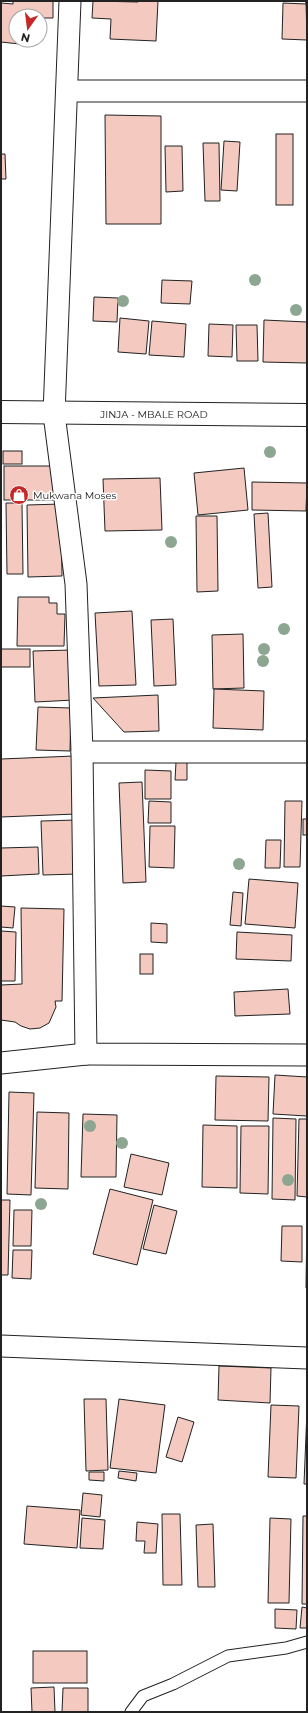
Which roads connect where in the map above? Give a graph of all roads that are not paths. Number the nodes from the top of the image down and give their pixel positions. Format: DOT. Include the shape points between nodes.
graph roads {
  1 [pos="70,1"];
  2 [pos="307,91"];
  3 [pos="67,92"];
  4 [pos="1,412"];
  5 [pos="54,414"];
  6 [pos="307,415"];
  7 [pos="82,752"];
  8 [pos="307,752"];
  9 [pos="86,1054"];
  10 [pos="307,1055"];
  11 [pos="1,1063"];
  12 [pos="1,1346"];
  13 [pos="307,1358"];
  14 [pos="307,1642"];
  15 [pos="131,1712"];
  1 -- 3 [label="street"];
  2 -- 3 [label="street"];
  3 -- 5 [label="street"];
  4 -- 5 [label="main road, JINJA - MBALE ROAD"];
  5 -- 6 [label="main road, JINJA - MBALE ROAD"];
  5 -- 7 [label="street" via="76,584"];
  7 -- 8 [label="street"];
  7 -- 9 [label="street"];
  9 -- 10 [label="street"];
  9 -- 11 [label="street"];
  12 -- 13 [label="street"];
  14 -- 15 [label="lane" via="286,1648 228,1656 143,1696"];
}
